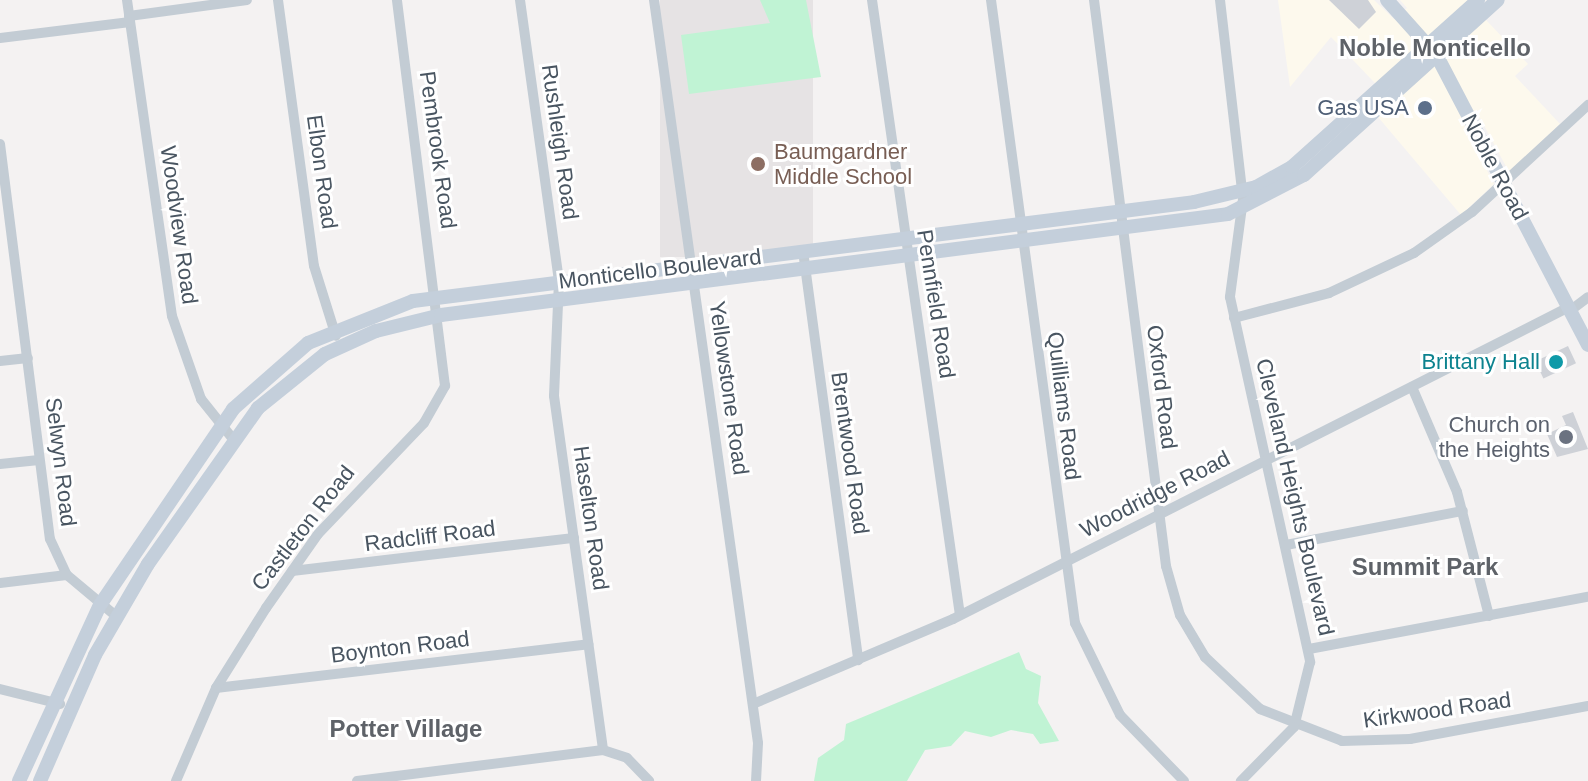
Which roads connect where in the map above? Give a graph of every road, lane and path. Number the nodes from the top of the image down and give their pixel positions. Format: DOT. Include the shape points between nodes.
graph roads {
  1 [pos="127,0"];
  2 [pos="247,0"];
  3 [pos="278,0"];
  4 [pos="397,0"];
  5 [pos="520,0"];
  6 [pos="654,0"];
  7 [pos="872,0"];
  8 [pos="991,0"];
  9 [pos="1094,0"];
  10 [pos="1220,0"];
  11 [pos="1387,0"];
  12 [pos="1478,0"];
  13 [pos="1498,0"];
  14 [pos="130,19"];
  15 [pos="1467,20"];
  16 [pos="0,38"];
  17 [pos="1433,50"];
  18 [pos="1588,105"];
  19 [pos="0,144"];
  20 [pos="1504,183"];
  21 [pos="1243,200"];
  22 [pos="1119,211"];
  23 [pos="1020,223"];
  24 [pos="1121,229"];
  25 [pos="905,238"];
  26 [pos="1022,241"];
  27 [pos="14,248"];
  28 [pos="0,250"];
  29 [pos="803,251"];
  30 [pos="911,255"];
  31 [pos="691,264"];
  32 [pos="805,269"];
  33 [pos="694,282"];
  34 [pos="559,290"];
  35 [pos="1588,297"];
  36 [pos="439,305"];
  37 [pos="1570,308"];
  38 [pos="1234,318"];
  39 [pos="333,330"];
  40 [pos="1588,345"];
  41 [pos="341,346"];
  42 [pos="28,358"];
  43 [pos="0,361"];
  44 [pos="1412,387"];
  45 [pos="219,428"];
  46 [pos="233,439"];
  47 [pos="39,460"];
  48 [pos="1266,460"];
  49 [pos="0,464"];
  50 [pos="1463,511"];
  51 [pos="1158,514"];
  52 [pos="574,538"];
  53 [pos="1286,545"];
  54 [pos="1064,563"];
  55 [pos="292,571"];
  56 [pos="67,575"];
  57 [pos="0,583"];
  58 [pos="1588,597"];
  59 [pos="100,605"];
  60 [pos="960,615"];
  61 [pos="116,616"];
  62 [pos="1489,616"];
  63 [pos="588,644"];
  64 [pos="1309,649"];
  65 [pos="858,660"];
  66 [pos="216,688"];
  67 [pos="0,689"];
  68 [pos="55,702"];
  69 [pos="753,704"];
  70 [pos="1588,706"];
  71 [pos="72,709"];
  72 [pos="1294,727"];
  73 [pos="603,750"];
  74 [pos="19,781"];
  75 [pos="40,781"];
  76 [pos="176,781"];
  77 [pos="357,781"];
  78 [pos="649,781"];
  79 [pos="756,781"];
  80 [pos="1184,781"];
  81 [pos="1241,781"];
  1 -- 14 [label="street, Woodview Road"];
  2 -- 14 [label="street"];
  3 -- 39 [label="street, Elbon Road" via="314,266"];
  4 -- 36 [label="street, Pembrook Road"];
  5 -- 34 [label="street, Rushleigh Road"];
  6 -- 31 [label="street, Yellowstone Road"];
  7 -- 25 [label="street, Pennfield Road"];
  8 -- 23 [label="street, Quilliams Road"];
  9 -- 22 [label="street, Oxford Road"];
  10 -- 21 [label="street, Cleveland Heights Boulevard"];
  11 -- 17 [label="main road, Noble Road"];
  12 -- 15 [label="main road, Monticello Boulevard"];
  13 -- 15 [label="main road, Monticello Boulevard"];
  14 -- 16 [label="street"];
  14 -- 45 [label="street, Woodview Road" via="172,316 189,374"];
  15 -- 17 [label="main road, Monticello Boulevard"];
  17 -- 20 [label="main road, Noble Road"];
  17 -- 21 [label="main road, Monticello Boulevard" via="1299,179"];
  18 -- 20 [label="street"];
  19 -- 27 [label="street, Selwyn Road"];
  20 -- 37 [label="main road, Noble Road"];
  20 -- 38 [label="street" via="1436,240 1385,270 1314,298"];
  21 -- 22 [label="main road, Monticello Boulevard"];
  21 -- 24 [label="main road, Monticello Boulevard"];
  21 -- 38 [label="street, Cleveland Heights Boulevard" via="1229,269"];
  22 -- 23 [label="main road, Monticello Boulevard"];
  22 -- 24 [label="street, Oxford Road"];
  23 -- 25 [label="main road, Monticello Boulevard"];
  23 -- 26 [label="street, Quilliams Road"];
  24 -- 26 [label="main road, Monticello Boulevard"];
  24 -- 51 [label="street, Oxford Road"];
  25 -- 29 [label="main road, Monticello Boulevard"];
  25 -- 30 [label="street, Pennfield Road"];
  26 -- 30 [label="main road, Monticello Boulevard"];
  26 -- 54 [label="street, Quilliams Road"];
  27 -- 28 [label="street"];
  27 -- 42 [label="street, Selwyn Road"];
  29 -- 31 [label="main road, Monticello Boulevard"];
  29 -- 32 [label="street, Brentwood Road"];
  30 -- 32 [label="main road, Monticello Boulevard"];
  30 -- 60 [label="street, Pennfield Road"];
  31 -- 33 [label="street, Yellowstone Road"];
  31 -- 34 [label="main road, Monticello Boulevard"];
  32 -- 33 [label="main road, Monticello Boulevard"];
  32 -- 65 [label="street, Brentwood Road"];
  33 -- 34 [label="main road, Monticello Boulevard"];
  33 -- 69 [label="street, Yellowstone Road"];
  34 -- 36 [label="main road, Monticello Boulevard"];
  34 -- 52 [label="street, Haselton Road" via="553,386"];
  35 -- 37 [label="street, Woodridge Road"];
  36 -- 39 [label="main road, Monticello Boulevard" via="381,310"];
  36 -- 41 [label="main road, Monticello Boulevard"];
  36 -- 55 [label="street, Castleton Road" via="447,374 433,412 354,492"];
  37 -- 40 [label="main road, Noble Road"];
  37 -- 44 [label="street, Woodridge Road"];
  38 -- 48 [label="street, Cleveland Heights Boulevard"];
  39 -- 41 [label="street, Elbon Road"];
  39 -- 45 [label="main road, Monticello Boulevard" via="281,361"];
  41 -- 46 [label="main road, Monticello Boulevard" via="282,385"];
  42 -- 43 [label="street"];
  42 -- 47 [label="street, Selwyn Road"];
  44 -- 48 [label="street, Woodridge Road"];
  44 -- 50 [label="street"];
  45 -- 46 [label="street, Woodview Road"];
  45 -- 59 [label="main road, Monticello Boulevard"];
  46 -- 61 [label="main road, Monticello Boulevard"];
  47 -- 49 [label="street"];
  47 -- 56 [label="street, Selwyn Road" via="50,539"];
  48 -- 51 [label="street, Woodridge Road"];
  48 -- 53 [label="street, Cleveland Heights Boulevard"];
  50 -- 53 [label="street"];
  50 -- 62 [label="street"];
  51 -- 54 [label="street, Woodridge Road"];
  51 -- 72 [label="street, Oxford Road" via="1172,592 1196,643 1243,696"];
  52 -- 55 [label="street, Radcliff Road"];
  52 -- 63 [label="street, Haselton Road"];
  53 -- 64 [label="street, Cleveland Heights Boulevard"];
  54 -- 60 [label="street, Woodridge Road"];
  54 -- 80 [label="street, Quilliams Road" via="1079,635 1098,680 1143,744"];
  55 -- 66 [label="street, Castleton Road"];
  56 -- 57 [label="street"];
  56 -- 59 [label="street, Selwyn Road"];
  58 -- 62 [label="street"];
  59 -- 61 [label="street, Selwyn Road"];
  59 -- 68 [label="main road, Monticello Boulevard"];
  60 -- 65 [label="street, Woodridge Road"];
  61 -- 71 [label="main road, Monticello Boulevard"];
  62 -- 64 [label="street"];
  63 -- 66 [label="street, Boynton Road"];
  63 -- 73 [label="street, Haselton Road"];
  64 -- 72 [label="street, Cleveland Heights Boulevard" via="1308,684"];
  65 -- 69 [label="street, Woodridge Road"];
  66 -- 76 [label="street, Castleton Road"];
  67 -- 68 [label="street"];
  68 -- 71 [label="street"];
  68 -- 74 [label="main road, Monticello Boulevard"];
  69 -- 79 [label="street, Yellowstone Road"];
  70 -- 72 [label="street, Kirkwood Road" via="1389,742 1342,741"];
  71 -- 75 [label="main road, Monticello Boulevard"];
  72 -- 81 [label="street, Cleveland Heights Boulevard"];
  73 -- 77 [label="street"];
  73 -- 78 [label="street" via="630,759"];
}
